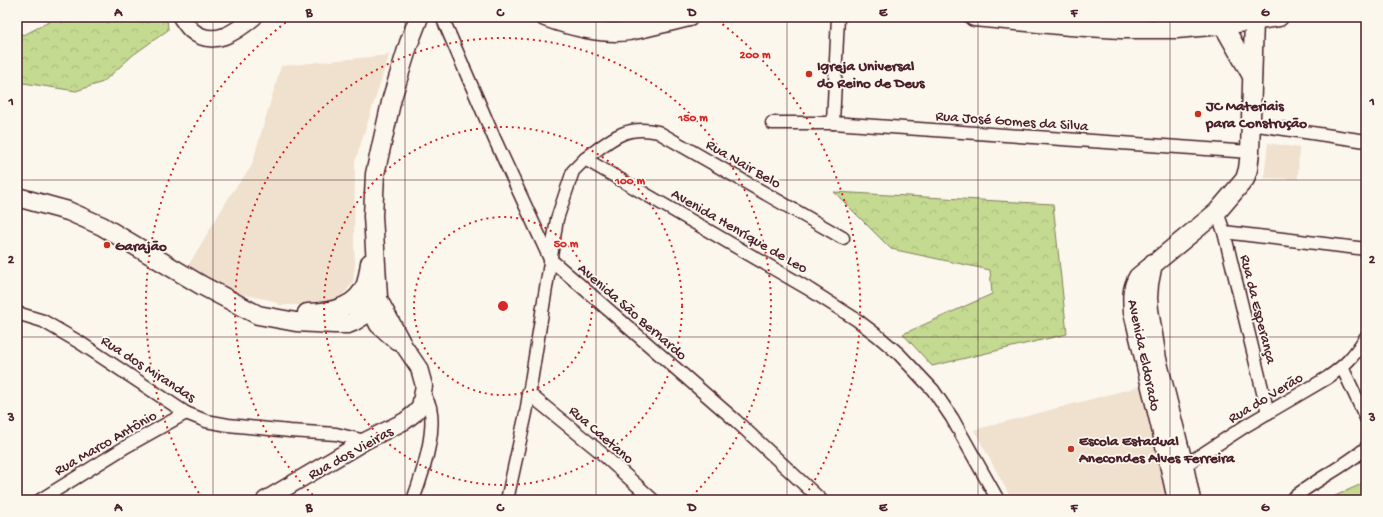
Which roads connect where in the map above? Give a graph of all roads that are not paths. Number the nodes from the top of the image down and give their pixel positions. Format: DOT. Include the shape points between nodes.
graph roads {
  1 [pos="181,17"];
  2 [pos="254,17"];
  3 [pos="413,17"];
  4 [pos="419,17"];
  5 [pos="442,17"];
  6 [pos="545,17"];
  7 [pos="661,17"];
  8 [pos="689,17"];
  9 [pos="838,17"];
  10 [pos="974,17"];
  11 [pos="1279,17"];
  12 [pos="1254,20"];
  13 [pos="1223,25"];
  14 [pos="638,29"];
  15 [pos="409,43"];
  16 [pos="1253,76"];
  17 [pos="772,123"];
  18 [pos="833,123"];
  19 [pos="1252,124"];
  20 [pos="1366,141"];
  21 [pos="1250,152"];
  22 [pos="585,159"];
  23 [pos="17,198"];
  24 [pos="1217,212"];
  25 [pos="1224,232"];
  26 [pos="843,238"];
  27 [pos="1366,248"];
  28 [pos="550,260"];
  29 [pos="368,299"];
  30 [pos="17,313"];
  31 [pos="1366,337"];
  32 [pos="1342,367"];
  33 [pos="423,393"];
  34 [pos="528,393"];
  35 [pos="186,413"];
  36 [pos="1268,413"];
  37 [pos="1366,418"];
  38 [pos="365,441"];
  39 [pos="1366,448"];
  40 [pos="1177,468"];
  41 [pos="282,494"];
  42 [pos="40,500"];
  43 [pos="265,500"];
  44 [pos="413,500"];
  45 [pos="507,500"];
  46 [pos="653,500"];
  47 [pos="821,500"];
  48 [pos="998,500"];
  49 [pos="1177,500"];
  50 [pos="1191,500"];
  51 [pos="1291,500"];
  1 -- 2 [label="street" via="190,29 201,36 215,38 227,36"];
  3 -- 15 [label="main road"];
  4 -- 15 [label="main road"];
  5 -- 28 [label="street, Avenida São Bernardo" via="498,148"];
  6 -- 14 [label="main road" via="563,24 597,30"];
  7 -- 14 [label="main road"];
  8 -- 14 [label="main road"];
  9 -- 18 [label="street"];
  10 -- 13 [label="main road" via="1121,29"];
  11 -- 12 [label="main road"];
  12 -- 13 [label="main road"];
  12 -- 16 [label="main road, Avenida Eldorado"];
  13 -- 16 [label="main road"];
  15 -- 29 [label="main road" via="392,98 375,174 375,244"];
  16 -- 19 [label="main road, Avenida Eldorado"];
  17 -- 18 [label="street, Rua José Gomes da Silva"];
  18 -- 21 [label="street, Rua José Gomes da Silva"];
  19 -- 20 [label="street"];
  19 -- 21 [label="main road, Avenida Eldorado"];
  21 -- 24 [label="main road, Avenida Eldorado" via="1245,179"];
  22 -- 26 [label="street, Rua Nair Belo" via="625,132 646,129 658,132"];
  22 -- 28 [label="street" via="573,171 568,182 556,219"];
  22 -- 48 [label="street, Avenida Henríque de Leo" via="807,288 878,336 933,390 952,418"];
  23 -- 29 [label="main road" via="68,211 96,223 201,286 262,316 296,322 353,322"];
  24 -- 25 [label="street, Rua da Esperança"];
  24 -- 40 [label="main road, Avenida Eldorado" via="1153,263 1133,285 1133,312 1152,360"];
  25 -- 27 [label="street"];
  25 -- 36 [label="street, Rua da Esperança"];
  28 -- 34 [label="street"];
  28 -- 47 [label="street, Avenida São Bernardo" via="734,420"];
  29 -- 33 [label="street" via="378,325 404,346 419,368 423,380"];
  30 -- 35 [label="street, Rua dos Mirandas" via="43,321 79,342"];
  31 -- 32 [label="street, Rua do Verão" via="1354,356"];
  32 -- 36 [label="street, Rua do Verão"];
  32 -- 37 [label="street"];
  33 -- 38 [label="street, Rua dos Vieiras" via="420,407 410,418"];
  33 -- 44 [label="street" via="430,406 431,432"];
  34 -- 45 [label="street"];
  34 -- 46 [label="street, Rua Caetano" via="598,450"];
  35 -- 38 [label="street, Rua dos Mirandas" via="206,421 228,425 336,434"];
  35 -- 42 [label="street, Rua Marco Antônio" via="126,446"];
  36 -- 40 [label="street, Rua do Verão"];
  38 -- 41 [label="street, Rua dos Vieiras"];
  39 -- 51 [label="street"];
  40 -- 49 [label="main road, Avenida Eldorado"];
  40 -- 50 [label="main road, Avenida Eldorado"];
  41 -- 43 [label="street, Rua dos Vieiras"];
}
